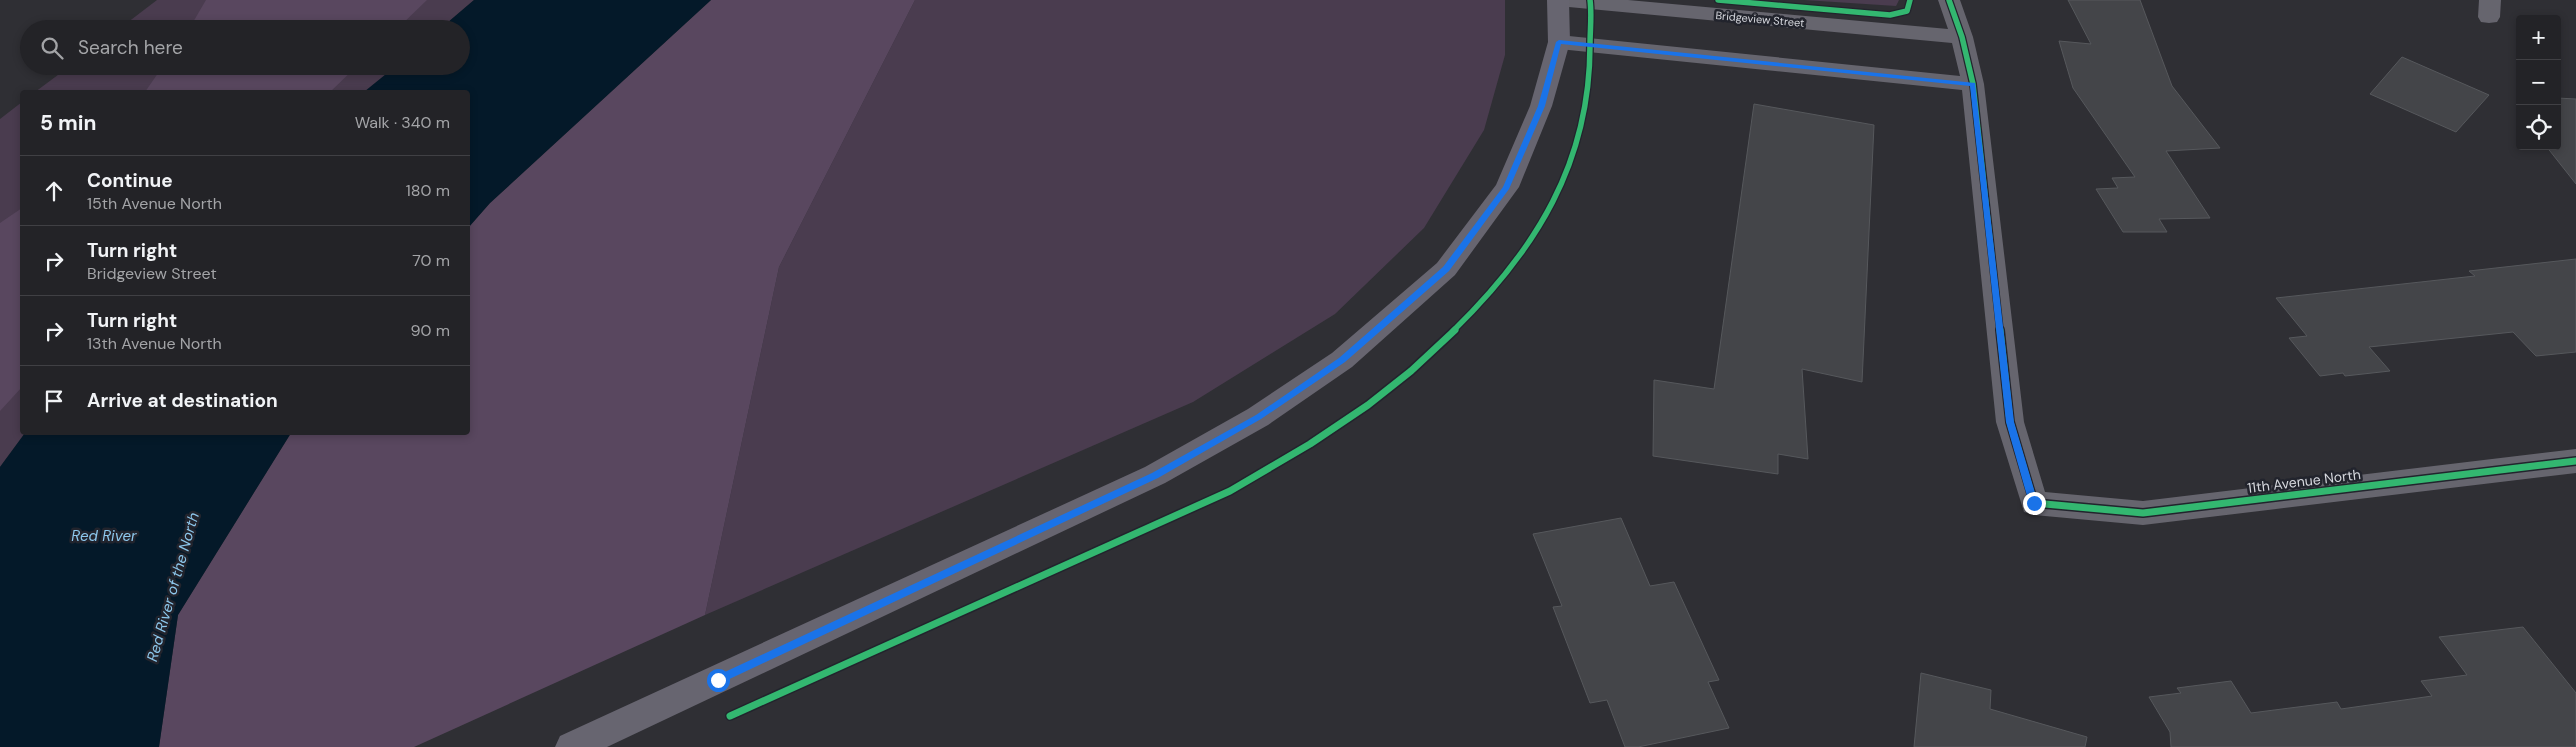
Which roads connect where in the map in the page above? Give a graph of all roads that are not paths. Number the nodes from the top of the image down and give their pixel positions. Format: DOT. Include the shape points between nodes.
graph roads {
  1 [pos="1558,0"];
  2 [pos="1949,0"];
  3 [pos="1962,37"];
  4 [pos="1559,42"];
  5 [pos="1973,84"];
  6 [pos="2576,461"];
  7 [pos="572,747"];
  1 -- 3 [label="street, Bridgeview Street"];
  1 -- 4 [label="main road"];
  2 -- 3 [label="street"];
  3 -- 5 [label="street"];
  4 -- 5 [label="street"];
  4 -- 7 [label="main road" via="1542,106 1507,187 1446,269 1342,360 1258,417 1155,476"];
  5 -- 6 [label="street, 11th Avenue North" via="2010,422 2034,503 2143,513"];
}
